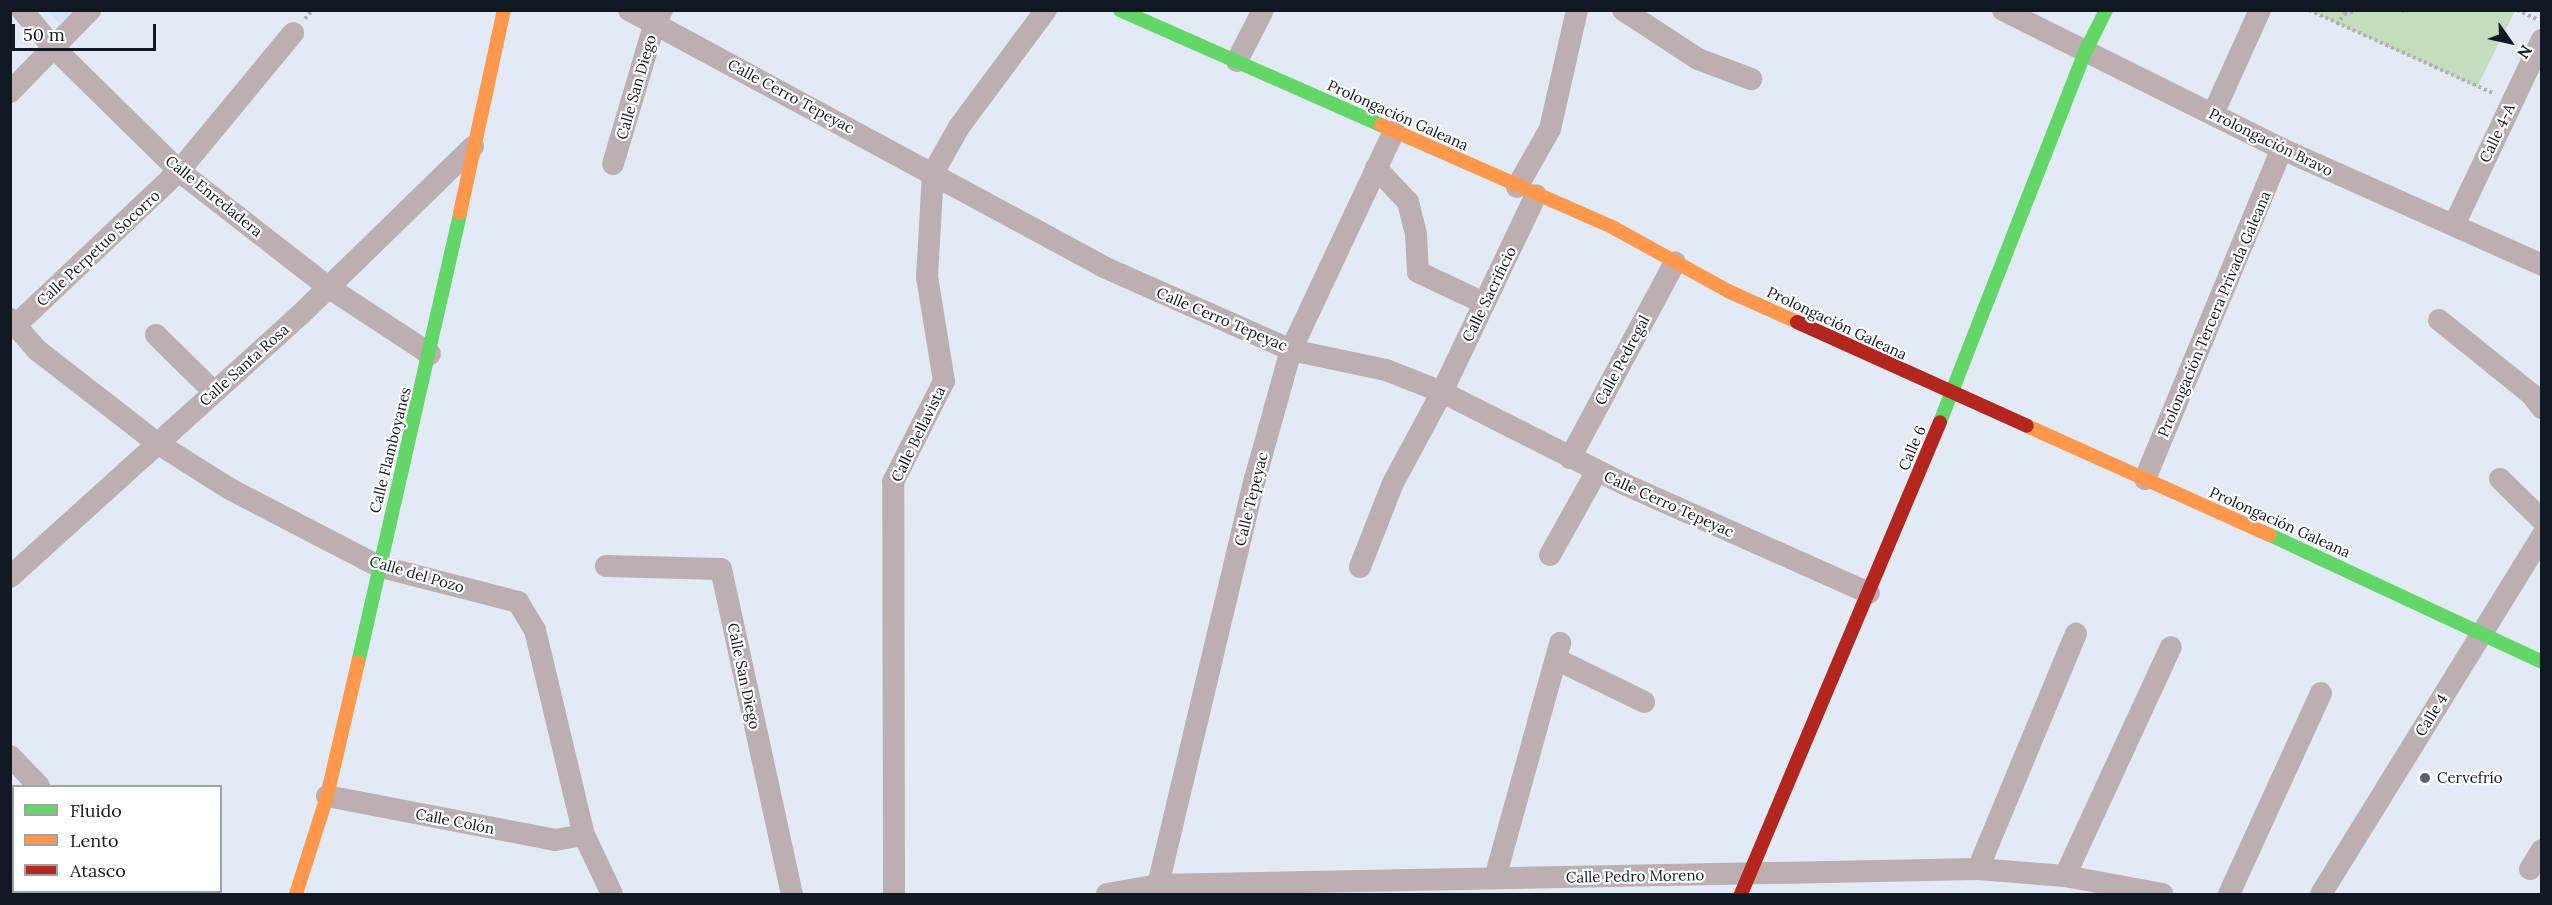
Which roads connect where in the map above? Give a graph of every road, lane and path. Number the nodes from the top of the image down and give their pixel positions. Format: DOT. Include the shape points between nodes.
graph roads {
  1 [pos="22,10"];
  2 [pos="90,10"];
  3 [pos="504,10"];
  4 [pos="629,10"];
  5 [pos="1046,10"];
  6 [pos="1120,10"];
  7 [pos="1263,10"];
  8 [pos="1577,10"];
  9 [pos="1623,10"];
  10 [pos="2004,10"];
  11 [pos="2106,10"];
  12 [pos="2260,10"];
  13 [pos="2308,10"];
  14 [pos="2357,10"];
  15 [pos="2517,10"];
  16 [pos="2344,12"];
  17 [pos="658,16"];
  18 [pos="2541,22"];
  19 [pos="2337,25"];
  20 [pos="294,33"];
  21 [pos="2541,40"];
  22 [pos="52,46"];
  23 [pos="2086,50"];
  24 [pos="1237,61"];
  25 [pos="1751,79"];
  26 [pos="10,92"];
  27 [pos="2512,100"];
  28 [pos="2213,114"];
  29 [pos="1394,131"];
  30 [pos="472,147"];
  31 [pos="2282,149"];
  32 [pos="613,164"];
  33 [pos="1376,168"];
  34 [pos="179,171"];
  35 [pos="933,173"];
  36 [pos="1527,191"];
  37 [pos="2454,225"];
  38 [pos="1675,262"];
  39 [pos="2541,265"];
  40 [pos="328,286"];
  41 [pos="1484,303"];
  42 [pos="2439,320"];
  43 [pos="14,321"];
  44 [pos="156,335"];
  45 [pos="1291,350"];
  46 [pos="430,354"];
  47 [pos="214,392"];
  48 [pos="1442,392"];
  49 [pos="1952,394"];
  50 [pos="2541,408"];
  51 [pos="157,443"];
  52 [pos="1570,458"];
  53 [pos="1597,471"];
  54 [pos="2145,479"];
  55 [pos="2500,479"];
  56 [pos="2541,520"];
  57 [pos="2541,536"];
  58 [pos="1550,555"];
  59 [pos="378,566"];
  60 [pos="606,566"];
  61 [pos="1360,567"];
  62 [pos="10,577"];
  63 [pos="1869,593"];
  64 [pos="2483,633"];
  65 [pos="2076,634"];
  66 [pos="2171,647"];
  67 [pos="2541,662"];
  68 [pos="2321,693"];
  69 [pos="1644,702"];
  70 [pos="10,756"];
  71 [pos="38,785"];
  72 [pos="327,796"];
  73 [pos="584,835"];
  74 [pos="1978,869"];
  75 [pos="2065,876"];
  76 [pos="1495,878"];
  77 [pos="1158,885"];
  78 [pos="1746,885"];
  79 [pos="1318,887"];
  80 [pos="296,894"];
  81 [pos="612,894"];
  82 [pos="792,894"];
  83 [pos="894,894"];
  84 [pos="1107,894"];
  85 [pos="2162,894"];
  86 [pos="2229,894"];
  87 [pos="2321,894"];
  1 -- 22 [label="street, Calle Enredadera"];
  2 -- 22 [label="street"];
  3 -- 30 [label="street, Calle Flamboyanes"];
  4 -- 17 [label="street, Calle Cerro Tepeyac"];
  5 -- 35 [label="street, Calle Bellavista" via="959,128"];
  6 -- 24 [label="street, Prolongación Galeana"];
  7 -- 24 [label="street"];
  8 -- 36 [label="street, Calle Sacrificio" via="1550,129"];
  9 -- 25 [label="street" via="1698,59"];
  10 -- 23 [label="street, Prolongación Bravo"];
  11 -- 23 [label="street, Calle 6"];
  12 -- 28 [label="street"];
  13 -- 19 [label="path"];
  14 -- 16 [label="path"];
  15 -- 18 [label="path"];
  16 -- 19 [label="path"];
  17 -- 32 [label="street, Calle San Diego"];
  17 -- 35 [label="street, Calle Cerro Tepeyac"];
  19 -- 27 [label="path"];
  20 -- 34 [label="street, Calle Perpetuo Socorro"];
  21 -- 27 [label="street, Calle 4-A"];
  22 -- 26 [label="street"];
  22 -- 34 [label="street, Calle Enredadera"];
  23 -- 28 [label="street, Prolongación Bravo"];
  23 -- 49 [label="street, Calle 6"];
  24 -- 29 [label="street, Prolongación Galeana"];
  27 -- 37 [label="street, Calle 4-A"];
  28 -- 31 [label="street, Prolongación Bravo"];
  29 -- 33 [label="street, Calle Tepeyac"];
  29 -- 36 [label="street, Prolongación Galeana"];
  30 -- 40 [label="street, Calle Santa Rosa"];
  30 -- 46 [label="street, Calle Flamboyanes"];
  31 -- 37 [label="street, Prolongación Bravo"];
  31 -- 54 [label="street, Prolongación Tercera Privada Galeana"];
  33 -- 41 [label="street" via="1408,202 1416,235 1418,273"];
  33 -- 45 [label="street, Calle Tepeyac"];
  34 -- 40 [label="street, Calle Enredadera"];
  34 -- 43 [label="street, Calle Perpetuo Socorro"];
  35 -- 45 [label="street, Calle Cerro Tepeyac" via="1106,268"];
  35 -- 83 [label="street, Calle Bellavista" via="927,277 944,381 892,482"];
  36 -- 38 [label="street, Prolongación Galeana" via="1614,228"];
  36 -- 41 [label="street, Calle Sacrificio"];
  37 -- 39 [label="street, Prolongación Bravo"];
  38 -- 49 [label="street, Prolongación Galeana" via="1728,291"];
  38 -- 52 [label="street, Calle Pedregal"];
  40 -- 46 [label="street, Calle Enredadera"];
  40 -- 47 [label="street, Calle Santa Rosa"];
  41 -- 48 [label="street, Calle Sacrificio"];
  42 -- 50 [label="street" via="2531,394"];
  43 -- 51 [label="street, Calle del Pozo" via="37,350"];
  44 -- 47 [label="street"];
  45 -- 48 [label="street, Calle Cerro Tepeyac" via="1386,370"];
  45 -- 77 [label="street, Calle Tepeyac" via="1255,479"];
  46 -- 59 [label="street, Calle Flamboyanes"];
  47 -- 51 [label="street, Calle Santa Rosa"];
  48 -- 52 [label="street, Calle Cerro Tepeyac"];
  48 -- 61 [label="street, Calle Sacrificio" via="1393,483"];
  49 -- 54 [label="street, Prolongación Galeana"];
  49 -- 63 [label="street, Calle 6"];
  51 -- 59 [label="street, Calle del Pozo" via="230,489"];
  51 -- 62 [label="street, Calle Santa Rosa"];
  52 -- 53 [label="street, Calle Cerro Tepeyac"];
  53 -- 58 [label="street"];
  53 -- 63 [label="street, Calle Cerro Tepeyac"];
  54 -- 64 [label="street, Prolongación Galeana"];
  55 -- 56 [label="street"];
  57 -- 64 [label="street, Calle 4"];
  59 -- 72 [label="street, Calle Flamboyanes"];
  59 -- 73 [label="street, Calle del Pozo" via="518,602 535,630"];
  60 -- 82 [label="street, Calle San Diego" via="721,569"];
  63 -- 78 [label="street, Calle 6"];
  64 -- 67 [label="street, Prolongación Galeana"];
  64 -- 87 [label="street, Calle 4"];
  65 -- 74 [label="street"];
  66 -- 75 [label="street"];
  68 -- 86 [label="street"];
  69 -- 76 [label="street" via="1558,651"];
  70 -- 71 [label="street"];
  72 -- 73 [label="street, Calle Colón" via="555,840"];
  72 -- 80 [label="street, Calle Flamboyanes"];
  73 -- 81 [label="street, Calle del Pozo"];
  74 -- 75 [label="street, Calle Pedro Moreno"];
  74 -- 78 [label="street, Calle Pedro Moreno"];
  75 -- 85 [label="street, Calle Pedro Moreno"];
  76 -- 78 [label="street, Calle Pedro Moreno"];
  76 -- 79 [label="street, Calle Pedro Moreno"];
  77 -- 79 [label="street, Calle Pedro Moreno"];
  77 -- 84 [label="street, Calle Pedro Moreno"];
}
